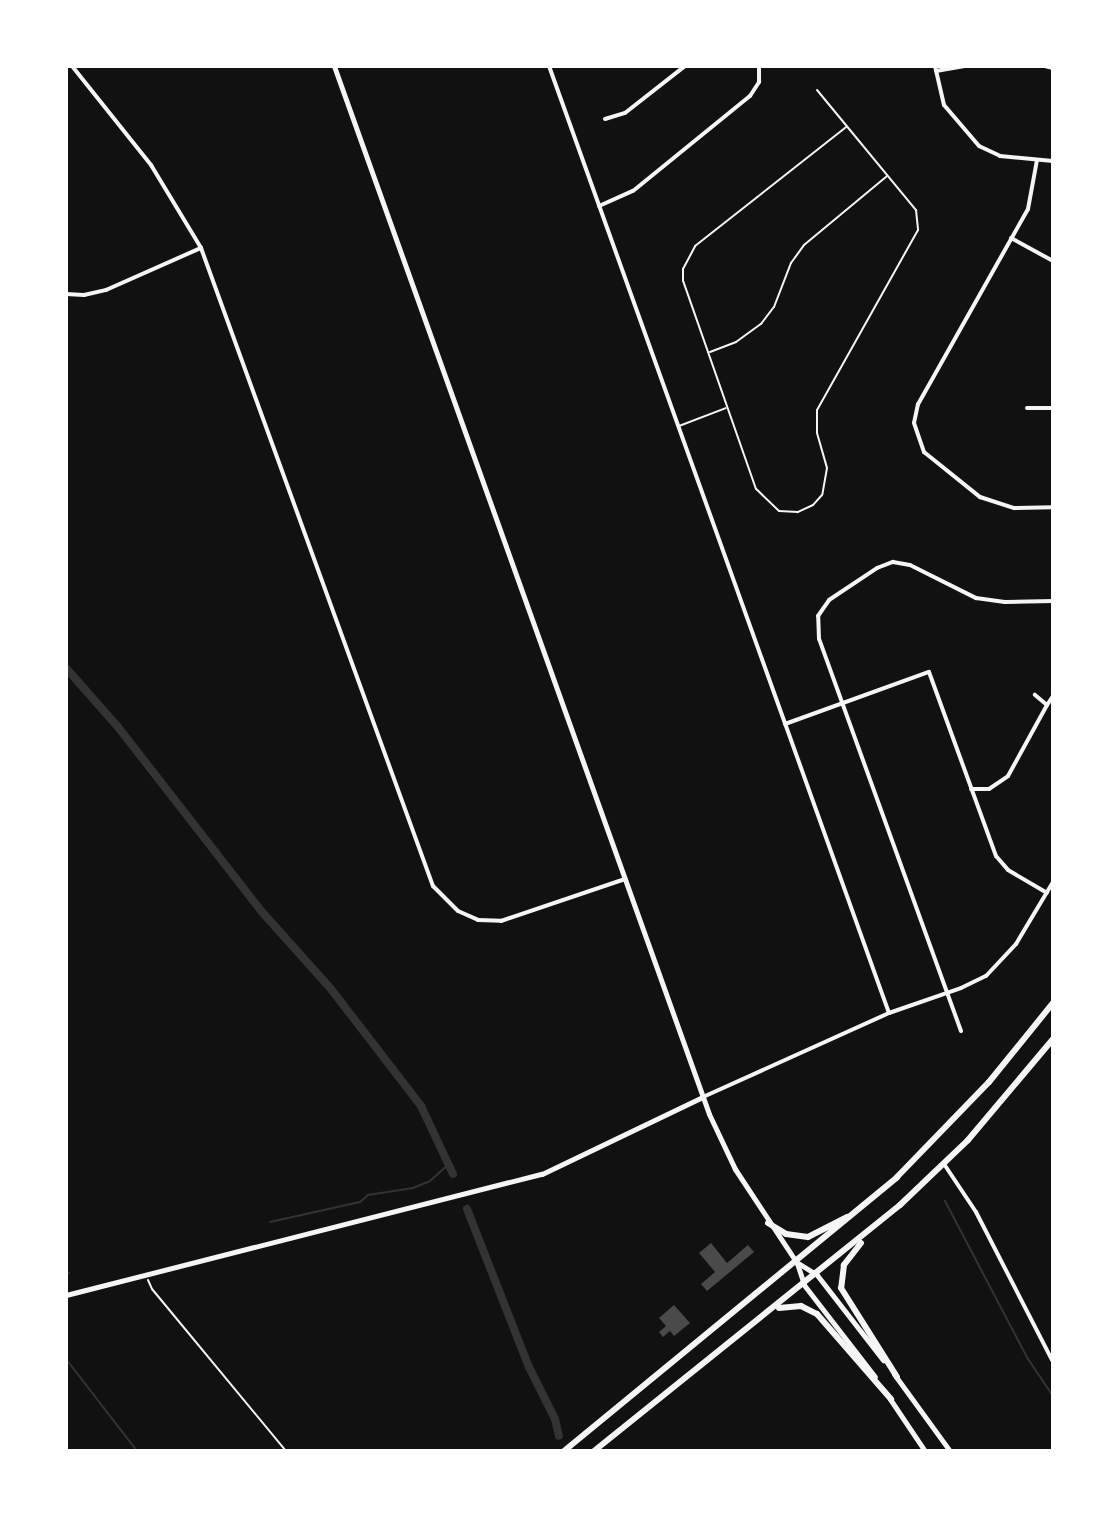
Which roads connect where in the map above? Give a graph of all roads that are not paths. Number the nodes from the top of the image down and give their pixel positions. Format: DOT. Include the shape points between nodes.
graph roads {
  1 [pos="72,66"];
  2 [pos="334,66"];
  3 [pos="549,66"];
  4 [pos="685,66"];
  5 [pos="759,66"];
  6 [pos="965,66"];
  7 [pos="1045,66"];
  8 [pos="1053,68"];
  9 [pos="935,69"];
  10 [pos="817,90"];
  11 [pos="605,119"];
  12 [pos="846,127"];
  13 [pos="1037,160"];
  14 [pos="1053,161"];
  15 [pos="887,176"];
  16 [pos="599,206"];
  17 [pos="1011,238"];
  18 [pos="201,248"];
  19 [pos="1053,261"];
  20 [pos="66,294"];
  21 [pos="709,352"];
  22 [pos="728,407"];
  23 [pos="1027,408"];
  24 [pos="1053,408"];
  25 [pos="678,426"];
  26 [pos="1053,507"];
  27 [pos="1053,601"];
  28 [pos="1035,695"];
  29 [pos="1053,696"];
  30 [pos="842,703"];
  31 [pos="1047,705"];
  32 [pos="785,724"];
  33 [pos="971,789"];
  34 [pos="625,879"];
  35 [pos="1053,882"];
  36 [pos="1047,893"];
  37 [pos="947,992"];
  38 [pos="1053,1003"];
  39 [pos="889,1013"];
  40 [pos="961,1031"];
  41 [pos="1053,1039"];
  42 [pos="703,1097"];
  43 [pos="944,1164"];
  44 [pos="864,1207"];
  45 [pos="768,1223"];
  46 [pos="871,1230"];
  47 [pos="797,1263"];
  48 [pos="817,1275"];
  49 [pos="804,1285"];
  50 [pos="66,1295"];
  51 [pos="768,1314"];
  52 [pos="1053,1362"];
  53 [pos="897,1377"];
  54 [pos="891,1399"];
  55 [pos="925,1450"];
  56 [pos="564,1451"];
  57 [pos="594,1451"];
  58 [pos="950,1451"];
  1 -- 18 [label="street" via="151,165"];
  2 -- 34 [label="main road"];
  3 -- 16 [label="street"];
  4 -- 11 [label="street" via="625,113"];
  5 -- 16 [label="street" via="760,77 750,96 633,191"];
  6 -- 9 [label="street"];
  7 -- 8 [label="street"];
  9 -- 13 [label="street" via="944,105 969,137 1000,156"];
  10 -- 12 [label="lane"];
  12 -- 15 [label="lane"];
  12 -- 21 [label="lane" via="687,255 683,281"];
  13 -- 14 [label="street"];
  13 -- 17 [label="street" via="1032,198"];
  15 -- 21 [label="lane" via="804,245 761,324"];
  15 -- 22 [label="lane" via="916,210 918,230 817,410 827,481 817,502 790,513 768,504 756,489"];
  16 -- 25 [label="street"];
  17 -- 19 [label="street"];
  17 -- 26 [label="street" via="918,404 915,433 931,458 980,497 1014,508"];
  18 -- 20 [label="street" via="106,290"];
  18 -- 34 [label="street" via="433,886 458,911 478,920 501,921"];
  21 -- 22 [label="lane"];
  22 -- 25 [label="lane"];
  23 -- 24 [label="street"];
  25 -- 32 [label="street"];
  27 -- 30 [label="street" via="976,598 910,565 893,562 877,568 829,600 818,616 817,633"];
  28 -- 31 [label="street"];
  29 -- 31 [label="street"];
  30 -- 32 [label="street"];
  30 -- 33 [label="street" via="929,672"];
  30 -- 37 [label="street"];
  31 -- 33 [label="street" via="1003,782"];
  32 -- 39 [label="street"];
  33 -- 36 [label="street" via="1002,864"];
  34 -- 42 [label="main road"];
  35 -- 36 [label="street"];
  36 -- 37 [label="street" via="997,967 974,983"];
  37 -- 39 [label="street"];
  37 -- 40 [label="street"];
  38 -- 44 [label="main road" via="989,1082"];
  39 -- 42 [label="street"];
  41 -- 43 [label="main road"];
  42 -- 45 [label="main road" via="735,1169"];
  42 -- 50 [label="main road" via="542,1174"];
  43 -- 46 [label="main road"];
  43 -- 52 [label="street" via="976,1212"];
  44 -- 45 [label="main road" via="806,1237 786,1234"];
  44 -- 47 [label="main road"];
  45 -- 47 [label="main road"];
  46 -- 48 [label="main road"];
  46 -- 53 [label="main road" via="844,1265 841,1288"];
  47 -- 48 [label="main road"];
  47 -- 49 [label="main road"];
  47 -- 56 [label="main road"];
  48 -- 49 [label="main road"];
  48 -- 53 [label="main road"];
  49 -- 51 [label="main road"];
  49 -- 54 [label="main road"];
  51 -- 54 [label="main road" via="786,1306 812,1310"];
  51 -- 57 [label="main road"];
  53 -- 58 [label="main road"];
  54 -- 55 [label="main road"];
}
